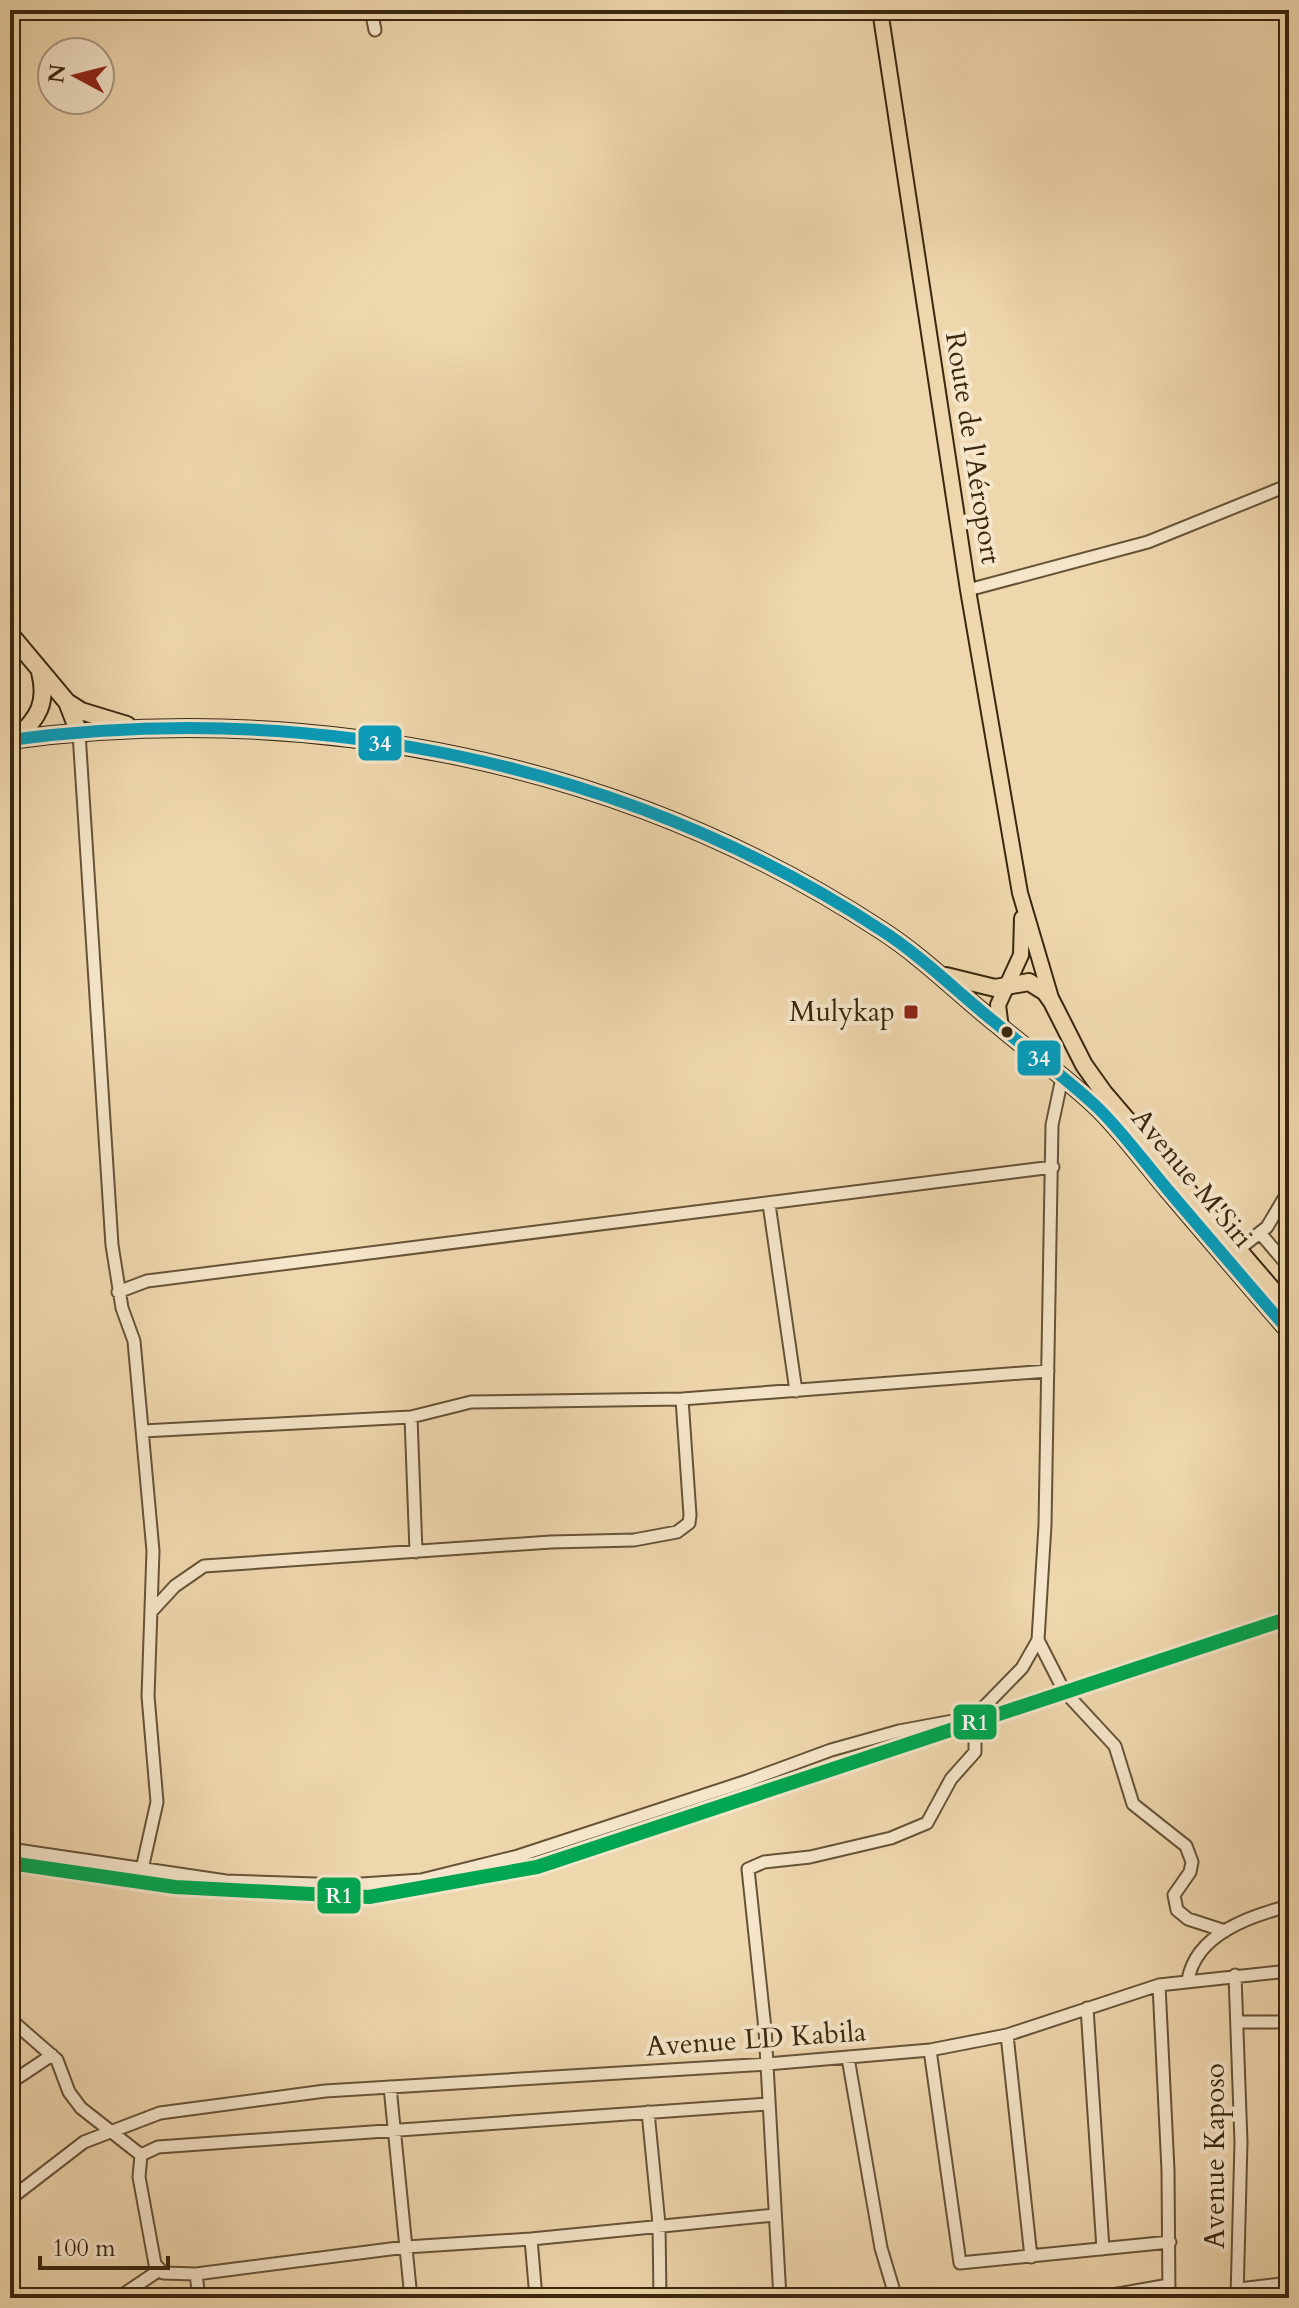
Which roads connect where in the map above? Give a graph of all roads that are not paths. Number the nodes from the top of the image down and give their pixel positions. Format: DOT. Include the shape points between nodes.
graph roads {
  1 [pos="371,10"];
  2 [pos="880,10"];
  3 [pos="375,30"];
  4 [pos="1289,485"];
  5 [pos="968,590"];
  6 [pos="10,634"];
  7 [pos="39,670"];
  8 [pos="67,702"];
  9 [pos="145,728"];
  10 [pos="79,733"];
  11 [pos="13,740"];
  12 [pos="1020,893"];
  13 [pos="935,972"];
  14 [pos="1006,985"];
  15 [pos="1052,1002"];
  16 [pos="1001,1028"];
  17 [pos="1069,1038"];
  18 [pos="1044,1061"];
  19 [pos="1062,1078"];
  20 [pos="1053,1167"];
  21 [pos="1289,1190"];
  22 [pos="769,1204"];
  23 [pos="1260,1233"];
  24 [pos="1270,1246"];
  25 [pos="1240,1248"];
  26 [pos="1289,1254"];
  27 [pos="1289,1267"];
  28 [pos="118,1292"];
  29 [pos="1289,1309"];
  30 [pos="1289,1331"];
  31 [pos="1048,1371"];
  32 [pos="796,1391"];
  33 [pos="682,1399"];
  34 [pos="411,1417"];
  35 [pos="143,1431"];
  36 [pos="416,1552"];
  37 [pos="151,1612"];
  38 [pos="1038,1640"];
  39 [pos="975,1713"];
  40 [pos="10,1849"];
  41 [pos="142,1869"];
  42 [pos="1289,1906"];
  43 [pos="1225,1931"];
  44 [pos="1289,1971"];
  45 [pos="1235,1975"];
  46 [pos="1188,1980"];
  47 [pos="1159,1985"];
  48 [pos="1087,2008"];
  49 [pos="10,2019"];
  50 [pos="1238,2022"];
  51 [pos="1289,2022"];
  52 [pos="1007,2035"];
  53 [pos="930,2050"];
  54 [pos="52,2055"];
  55 [pos="848,2058"];
  56 [pos="767,2064"];
  57 [pos="10,2083"];
  58 [pos="390,2087"];
  59 [pos="769,2104"];
  60 [pos="648,2112"];
  61 [pos="393,2129"];
  62 [pos="111,2132"];
  63 [pos="141,2155"];
  64 [pos="10,2199"];
  65 [pos="775,2215"];
  66 [pos="659,2224"];
  67 [pos="531,2239"];
  68 [pos="1170,2242"];
  69 [pos="406,2247"];
  70 [pos="1103,2249"];
  71 [pos="1031,2257"];
  72 [pos="158,2271"];
  73 [pos="196,2274"];
  74 [pos="1289,2283"];
  75 [pos="1169,2292"];
  76 [pos="1238,2293"];
  77 [pos="118,2298"];
  78 [pos="199,2298"];
  79 [pos="411,2298"];
  80 [pos="536,2298"];
  81 [pos="660,2298"];
  82 [pos="780,2298"];
  83 [pos="896,2298"];
  84 [pos="1095,2298"];
  1 -- 3 [label="street"];
  2 -- 5 [label="main road, Route de l'Aéroport"];
  4 -- 5 [label="street" via="1148,542"];
  5 -- 12 [label="main road, Route de l'Aéroport"];
  6 -- 7 [label="highway"];
  7 -- 8 [label="highway"];
  7 -- 11 [label="highway" via="44,688 39,713"];
  8 -- 9 [label="highway"];
  8 -- 10 [label="highway"];
  9 -- 10 [label="highway, Avenue M'Siri"];
  9 -- 13 [label="highway, Avenue M'Siri" via="234,726 335,734 448,753 573,785 684,827 799,882 881,930"];
  10 -- 11 [label="highway, Avenue M'Siri"];
  10 -- 28 [label="street"];
  12 -- 14 [label="main road, Route de l'Aéroport" via="1022,947"];
  12 -- 15 [label="main road, Route de l'Aéroport"];
  13 -- 14 [label="highway" via="984,987"];
  13 -- 16 [label="highway, Avenue M'Siri"];
  14 -- 15 [label="highway" via="1029,982"];
  14 -- 16 [label="main road, Route de l'Aéroport" via="997,1012"];
  15 -- 17 [label="highway, Avenue M'Siri"];
  16 -- 18 [label="highway, Avenue M'Siri"];
  17 -- 18 [label="highway" via="1068,1064 1056,1067"];
  17 -- 25 [label="highway, Avenue M'Siri" via="1113,1105"];
  18 -- 19 [label="highway, Avenue M'Siri"];
  19 -- 20 [label="street" via="1052,1125"];
  19 -- 30 [label="highway, Avenue M'Siri" via="1103,1113"];
  20 -- 22 [label="street"];
  20 -- 31 [label="street"];
  21 -- 23 [label="street"];
  22 -- 28 [label="street" via="147,1281"];
  22 -- 32 [label="street"];
  23 -- 24 [label="street"];
  23 -- 25 [label="street"];
  24 -- 26 [label="street"];
  24 -- 27 [label="street"];
  25 -- 29 [label="highway, Avenue M'Siri"];
  28 -- 35 [label="street" via="134,1341"];
  31 -- 32 [label="street"];
  31 -- 38 [label="street"];
  32 -- 33 [label="street"];
  33 -- 34 [label="street" via="471,1402"];
  33 -- 36 [label="street" via="690,1515 685,1529 634,1540"];
  34 -- 35 [label="street"];
  34 -- 36 [label="street"];
  35 -- 37 [label="street" via="153,1551"];
  36 -- 37 [label="street" via="204,1566"];
  37 -- 41 [label="street" via="149,1734 157,1802"];
  38 -- 39 [label="street" via="1022,1668"];
  38 -- 43 [label="street" via="1064,1691 1115,1746 1133,1804 1186,1846 1192,1862 1174,1895 1177,1910"];
  39 -- 41 [label="street" via="831,1750 518,1856 421,1880 296,1885"];
  39 -- 56 [label="street" via="975,1752 951,1779 927,1823 886,1839 748,1869"];
  40 -- 41 [label="street"];
  42 -- 43 [label="street"];
  43 -- 46 [label="street" via="1200,1951"];
  44 -- 45 [label="street, Avenue LD Kabila"];
  45 -- 46 [label="street, Avenue LD Kabila"];
  45 -- 50 [label="street, Avenue Kaposo"];
  46 -- 47 [label="street, Avenue LD Kabila"];
  47 -- 48 [label="street, Avenue LD Kabila"];
  47 -- 68 [label="street"];
  48 -- 52 [label="street, Avenue LD Kabila"];
  48 -- 70 [label="street"];
  49 -- 54 [label="street"];
  50 -- 51 [label="street"];
  50 -- 76 [label="street, Avenue Kaposo"];
  52 -- 53 [label="street, Avenue LD Kabila"];
  52 -- 71 [label="street"];
  53 -- 55 [label="street, Avenue LD Kabila"];
  53 -- 71 [label="street" via="958,2260 964,2265"];
  54 -- 57 [label="street"];
  54 -- 62 [label="street" via="74,2100"];
  55 -- 56 [label="street, Avenue LD Kabila"];
  55 -- 83 [label="street" via="881,2248"];
  56 -- 58 [label="street, Avenue LD Kabila"];
  56 -- 59 [label="street"];
  58 -- 61 [label="street"];
  58 -- 62 [label="street, Avenue LD Kabila" via="160,2113"];
  59 -- 60 [label="street"];
  59 -- 65 [label="street"];
  60 -- 61 [label="street"];
  60 -- 66 [label="street"];
  61 -- 63 [label="street" via="158,2147"];
  61 -- 69 [label="street"];
  62 -- 63 [label="street"];
  62 -- 64 [label="street, Avenue LD Kabila" via="71,2150"];
  63 -- 72 [label="street" via="139,2177"];
  65 -- 66 [label="street"];
  65 -- 82 [label="street"];
  66 -- 67 [label="street"];
  66 -- 81 [label="street"];
  67 -- 69 [label="street"];
  67 -- 80 [label="street"];
  68 -- 70 [label="street"];
  68 -- 75 [label="street"];
  69 -- 73 [label="street"];
  69 -- 79 [label="street"];
  70 -- 71 [label="street"];
  72 -- 73 [label="street"];
  72 -- 77 [label="street"];
  73 -- 78 [label="street"];
  74 -- 76 [label="street"];
  75 -- 84 [label="street"];
}
